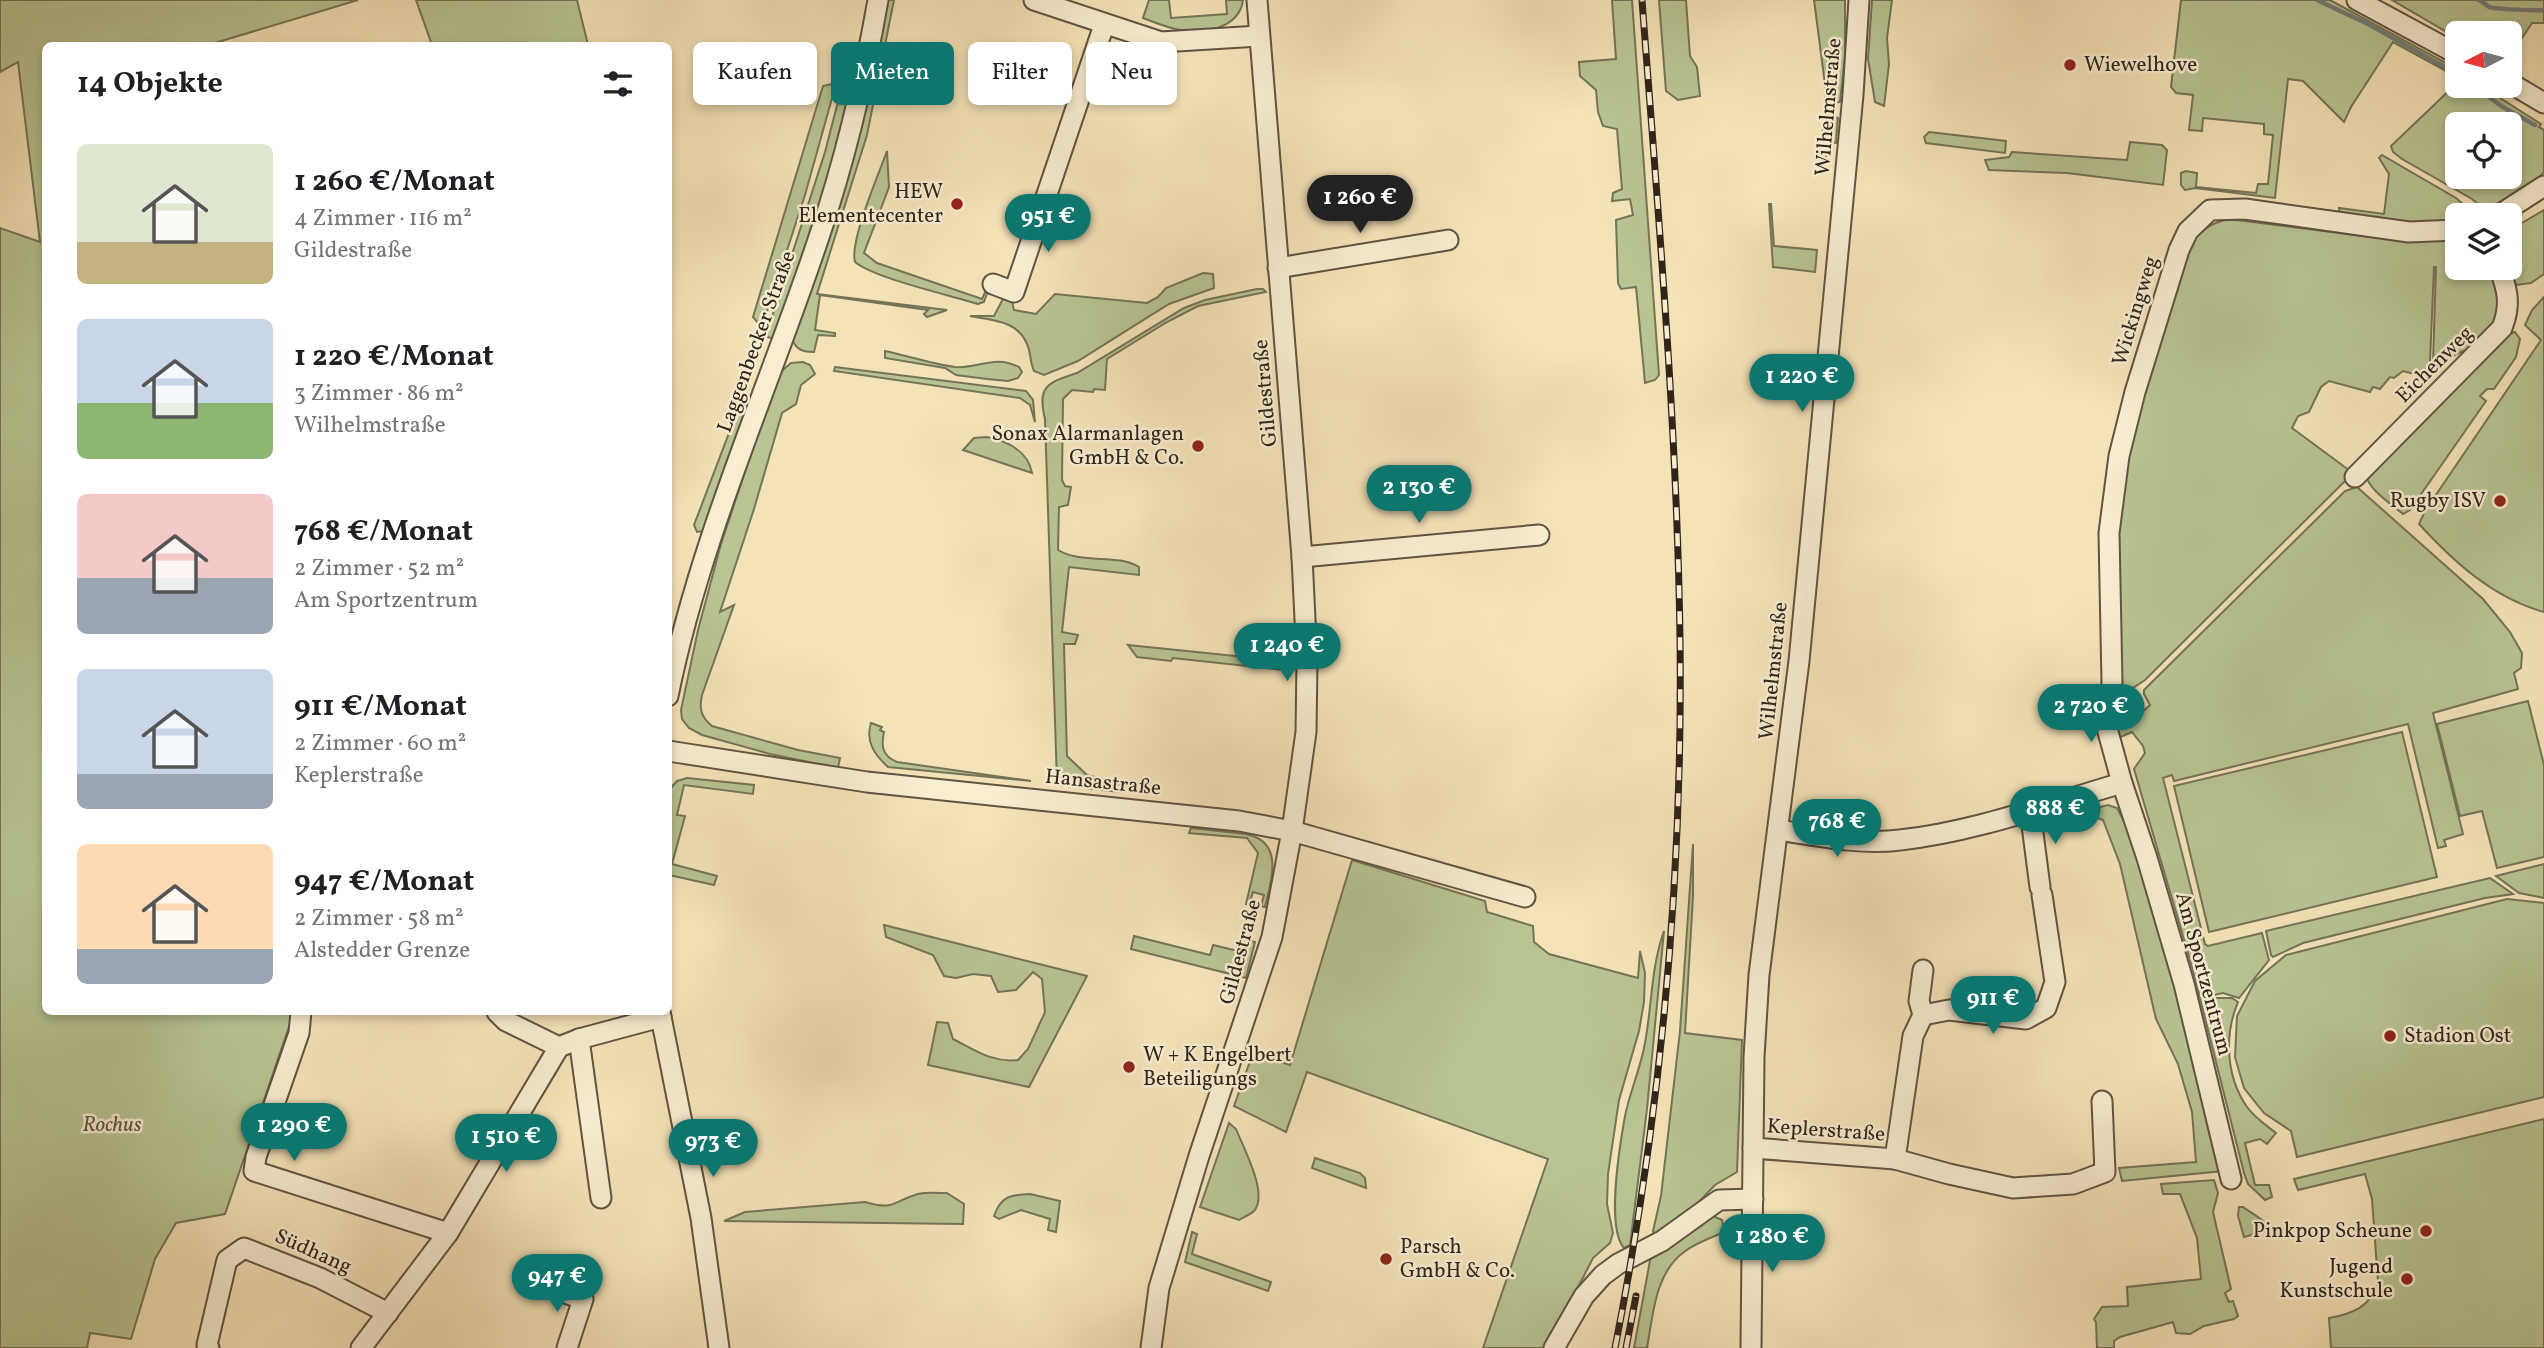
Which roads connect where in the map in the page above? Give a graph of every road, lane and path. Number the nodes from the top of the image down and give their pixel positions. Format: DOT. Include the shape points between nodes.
graph roads {
  1 [pos="878,0"];
  2 [pos="1034,0"];
  3 [pos="1257,0"];
  4 [pos="1859,0"];
  5 [pos="2357,0"];
  6 [pos="1104,25"];
  7 [pos="1259,36"];
  8 [pos="2445,48"];
  9 [pos="2522,90"];
  10 [pos="2544,103"];
  11 [pos="2544,186"];
  12 [pos="2518,203"];
  13 [pos="2445,230"];
  14 [pos="1448,240"];
  15 [pos="1278,268"];
  16 [pos="2504,280"];
  17 [pos="993,284"];
  18 [pos="2355,477"];
  19 [pos="1539,535"];
  20 [pos="1302,557"];
  21 [pos="672,680"];
  22 [pos="2112,683"];
  23 [pos="672,752"];
  24 [pos="2122,783"];
  25 [pos="2030,810"];
  26 [pos="1778,830"];
  27 [pos="1292,831"];
  28 [pos="1525,897"];
  29 [pos="1923,970"];
  30 [pos="301,1015"];
  31 [pos="500,1015"];
  32 [pos="658,1015"];
  33 [pos="661,1015"];
  34 [pos="1923,1015"];
  35 [pos="579,1039"];
  36 [pos="559,1047"];
  37 [pos="2102,1101"];
  38 [pos="1753,1148"];
  39 [pos="1895,1158"];
  40 [pos="2231,1179"];
  41 [pos="601,1198"];
  42 [pos="1753,1199"];
  43 [pos="448,1233"];
  44 [pos="538,1284"];
  45 [pos="388,1313"];
  46 [pos="209,1348"];
  47 [pos="361,1348"];
  48 [pos="567,1348"];
  49 [pos="719,1348"];
  50 [pos="1151,1348"];
  51 [pos="1554,1348"];
  52 [pos="1751,1348"];
  1 -- 21 [label="street, Laggenbecker Straße" via="860,88 819,236 715,524"];
  2 -- 6 [label="street"];
  3 -- 7 [label="street, Gildestraße"];
  4 -- 26 [label="street, Wilhelmstraße" via="1799,661"];
  5 -- 8 [label="street"];
  6 -- 7 [label="street" via="1161,42"];
  6 -- 17 [label="street" via="1014,292"];
  7 -- 15 [label="street, Gildestraße"];
  9 -- 10 [label="street"];
  11 -- 12 [label="street"];
  13 -- 22 [label="street, Wickingweg" via="2409,232 2245,209 2210,210 2188,231 2165,292 2119,456 2109,533"];
  14 -- 15 [label="street"];
  15 -- 20 [label="street, Gildestraße"];
  16 -- 18 [label="street, Eichenweg" via="2508,312 2502,328"];
  19 -- 20 [label="street"];
  20 -- 27 [label="street, Gildestraße" via="1306,732"];
  22 -- 24 [label="street, Am Sportzentrum" via="2105,721"];
  23 -- 27 [label="street, Hansastraße" via="867,782 1239,821"];
  24 -- 25 [label="street"];
  24 -- 40 [label="street, Am Sportzentrum" via="2184,984"];
  25 -- 26 [label="street" via="1899,841 1848,840"];
  25 -- 34 [label="street" via="2055,982 2046,1008 2026,1019 1949,1010"];
  26 -- 38 [label="street, Wilhelmstraße" via="1759,975"];
  27 -- 28 [label="street, Hansastraße"];
  27 -- 50 [label="street, Gildestraße" via="1272,937 1159,1288"];
  29 -- 34 [label="street, Keplerstraße" via="1919,1001"];
  30 -- 43 [label="street" via="299,1033 254,1171"];
  31 -- 36 [label="street"];
  32 -- 35 [label="street"];
  33 -- 49 [label="street" via="701,1218"];
  34 -- 39 [label="street, Keplerstraße" via="1913,1037"];
  35 -- 36 [label="street"];
  35 -- 41 [label="street"];
  36 -- 43 [label="street"];
  37 -- 39 [label="street, Keplerstraße" via="2105,1172 2073,1184 2013,1188"];
  38 -- 39 [label="street, Keplerstraße"];
  38 -- 42 [label="street, Wilhelmstraße"];
  42 -- 51 [label="street" via="1719,1200 1603,1275 1584,1296"];
  42 -- 52 [label="street, Wilhelmstraße"];
  43 -- 45 [label="street"];
  44 -- 48 [label="street" via="583,1299"];
  45 -- 46 [label="street, Südhang" via="320,1278 244,1248 227,1260"];
  45 -- 47 [label="street"];
}
